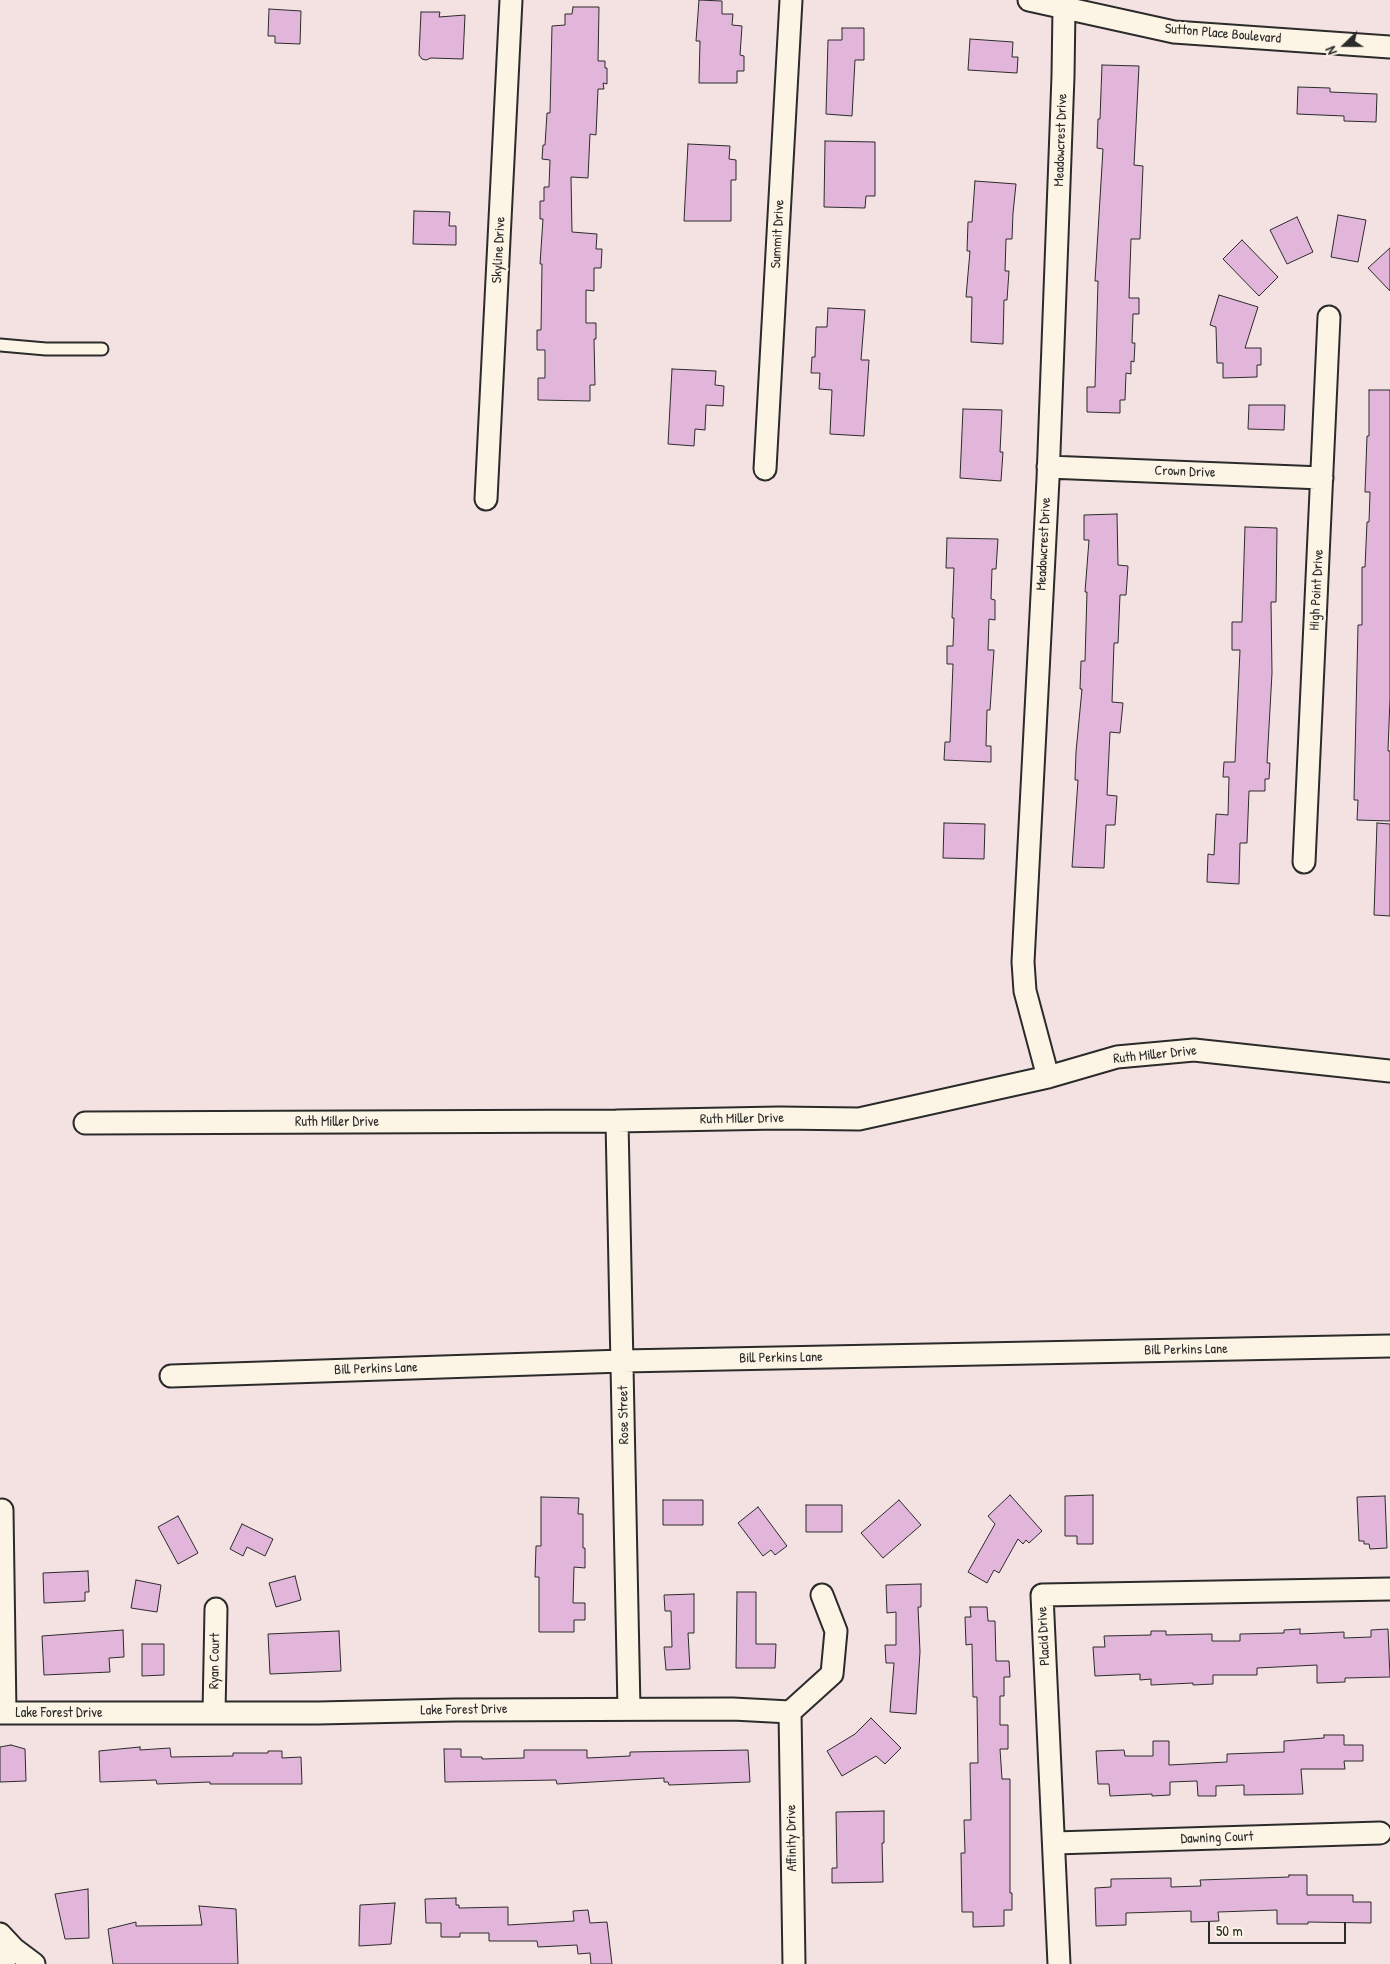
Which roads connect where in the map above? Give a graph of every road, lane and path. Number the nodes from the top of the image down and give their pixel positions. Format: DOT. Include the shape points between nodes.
graph roads {
  1 [pos="511,0"];
  2 [pos="791,0"];
  3 [pos="1029,0"];
  4 [pos="1064,8"];
  5 [pos="1390,48"];
  6 [pos="1329,317"];
  7 [pos="0,345"];
  8 [pos="102,349"];
  9 [pos="1048,466"];
  10 [pos="765,469"];
  11 [pos="1322,478"];
  12 [pos="486,499"];
  13 [pos="1304,862"];
  14 [pos="1390,1070"];
  15 [pos="1048,1077"];
  16 [pos="617,1121"];
  17 [pos="85,1123"];
  18 [pos="1390,1346"];
  19 [pos="623,1362"];
  20 [pos="171,1376"];
  21 [pos="2,1510"];
  22 [pos="1390,1589"];
  23 [pos="822,1595"];
  24 [pos="216,1609"];
  25 [pos="629,1709"];
  26 [pos="790,1712"];
  27 [pos="3,1713"];
  28 [pos="214,1713"];
  29 [pos="1380,1833"];
  30 [pos="1055,1843"];
  31 [pos="0,1934"];
  32 [pos="7,1957"];
  33 [pos="34,1964"];
  34 [pos="794,1964"];
  35 [pos="1059,1964"];
  1 -- 12 [label="street, Skyline Drive"];
  2 -- 10 [label="street, Summit Drive"];
  3 -- 4 [label="street, Sutton Place Boulevard"];
  4 -- 5 [label="street, Sutton Place Boulevard" via="1174,32"];
  4 -- 9 [label="street, Meadowcrest Drive"];
  6 -- 11 [label="street, High Point Drive"];
  7 -- 8 [label="lane"];
  9 -- 11 [label="street, Crown Drive"];
  9 -- 15 [label="street, Meadowcrest Drive" via="1023,962 1025,991"];
  11 -- 13 [label="street, High Point Drive"];
  14 -- 15 [label="street, Ruth Miller Drive" via="1194,1050 1117,1057"];
  15 -- 16 [label="street, Ruth Miller Drive" via="859,1119"];
  16 -- 17 [label="street, Ruth Miller Drive"];
  16 -- 19 [label="street, Rose Street"];
  18 -- 19 [label="street, Bill Perkins Lane"];
  19 -- 20 [label="street, Bill Perkins Lane"];
  19 -- 25 [label="street, Rose Street"];
  21 -- 27 [label="street"];
  22 -- 30 [label="street, Placid Drive" via="1042,1595"];
  23 -- 26 [label="street" via="836,1631 832,1674"];
  24 -- 28 [label="street, Ryan Court"];
  25 -- 26 [label="street, Lake Forest Drive"];
  25 -- 28 [label="street, Lake Forest Drive"];
  26 -- 34 [label="street, Affinity Drive"];
  27 -- 28 [label="street, Lake Forest Drive"];
  29 -- 30 [label="street, Dawning Court"];
  30 -- 35 [label="street, Placid Drive"];
  31 -- 32 [label="street"];
  32 -- 33 [label="street"];
}
